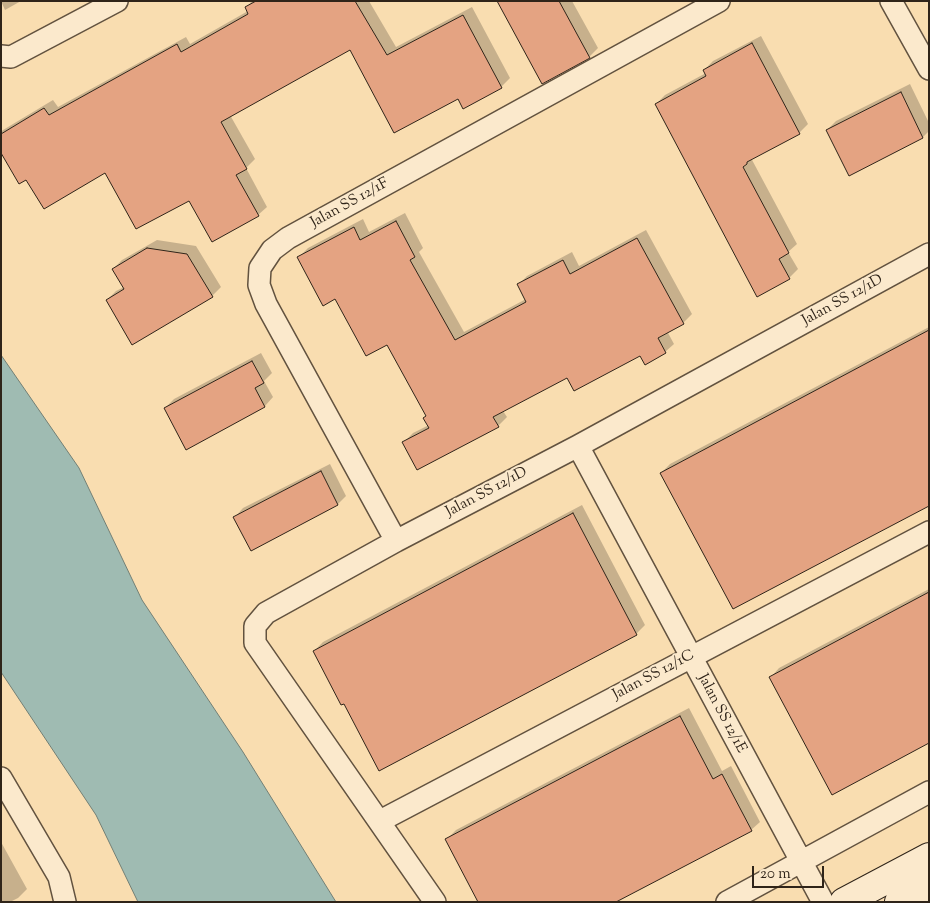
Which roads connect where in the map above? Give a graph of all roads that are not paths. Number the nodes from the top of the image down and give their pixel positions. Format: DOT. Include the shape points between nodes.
graph roads {
  1 [pos="117,1"];
  2 [pos="718,1"];
  3 [pos="891,1"];
  4 [pos="1,56"];
  5 [pos="929,69"];
  6 [pos="929,254"];
  7 [pos="578,446"];
  8 [pos="929,532"];
  9 [pos="396,541"];
  10 [pos="691,657"];
  11 [pos="1,778"];
  12 [pos="929,792"];
  13 [pos="380,821"];
  14 [pos="929,857"];
  15 [pos="801,862"];
  16 [pos="929,887"];
  17 [pos="65,902"];
  18 [pos="436,902"];
  19 [pos="727,902"];
  20 [pos="823,902"];
  21 [pos="844,902"];
  22 [pos="899,902"];
  1 -- 4 [label="street" via="12,56"];
  2 -- 9 [label="street, Jalan SS 12/1F" via="288,238 272,250 260,268 259,285 266,304"];
  3 -- 5 [label="street"];
  6 -- 7 [label="street, Jalan SS 12/1D"];
  7 -- 9 [label="street, Jalan SS 12/1D"];
  7 -- 10 [label="street, Jalan SS 12/1E"];
  8 -- 10 [label="street, Jalan SS 12/1C"];
  9 -- 13 [label="street, Jalan SS 12/1D" via="266,613 255,626 255,643"];
  10 -- 13 [label="street, Jalan SS 12/1C"];
  10 -- 15 [label="street, Jalan SS 12/1E"];
  11 -- 17 [label="street" via="59,877"];
  12 -- 15 [label="street"];
  13 -- 18 [label="street, Jalan SS 12/1D"];
  14 -- 21 [label="street"];
  15 -- 19 [label="street"];
  15 -- 20 [label="street, Jalan SS 12/1E"];
  16 -- 22 [label="street"];
}
